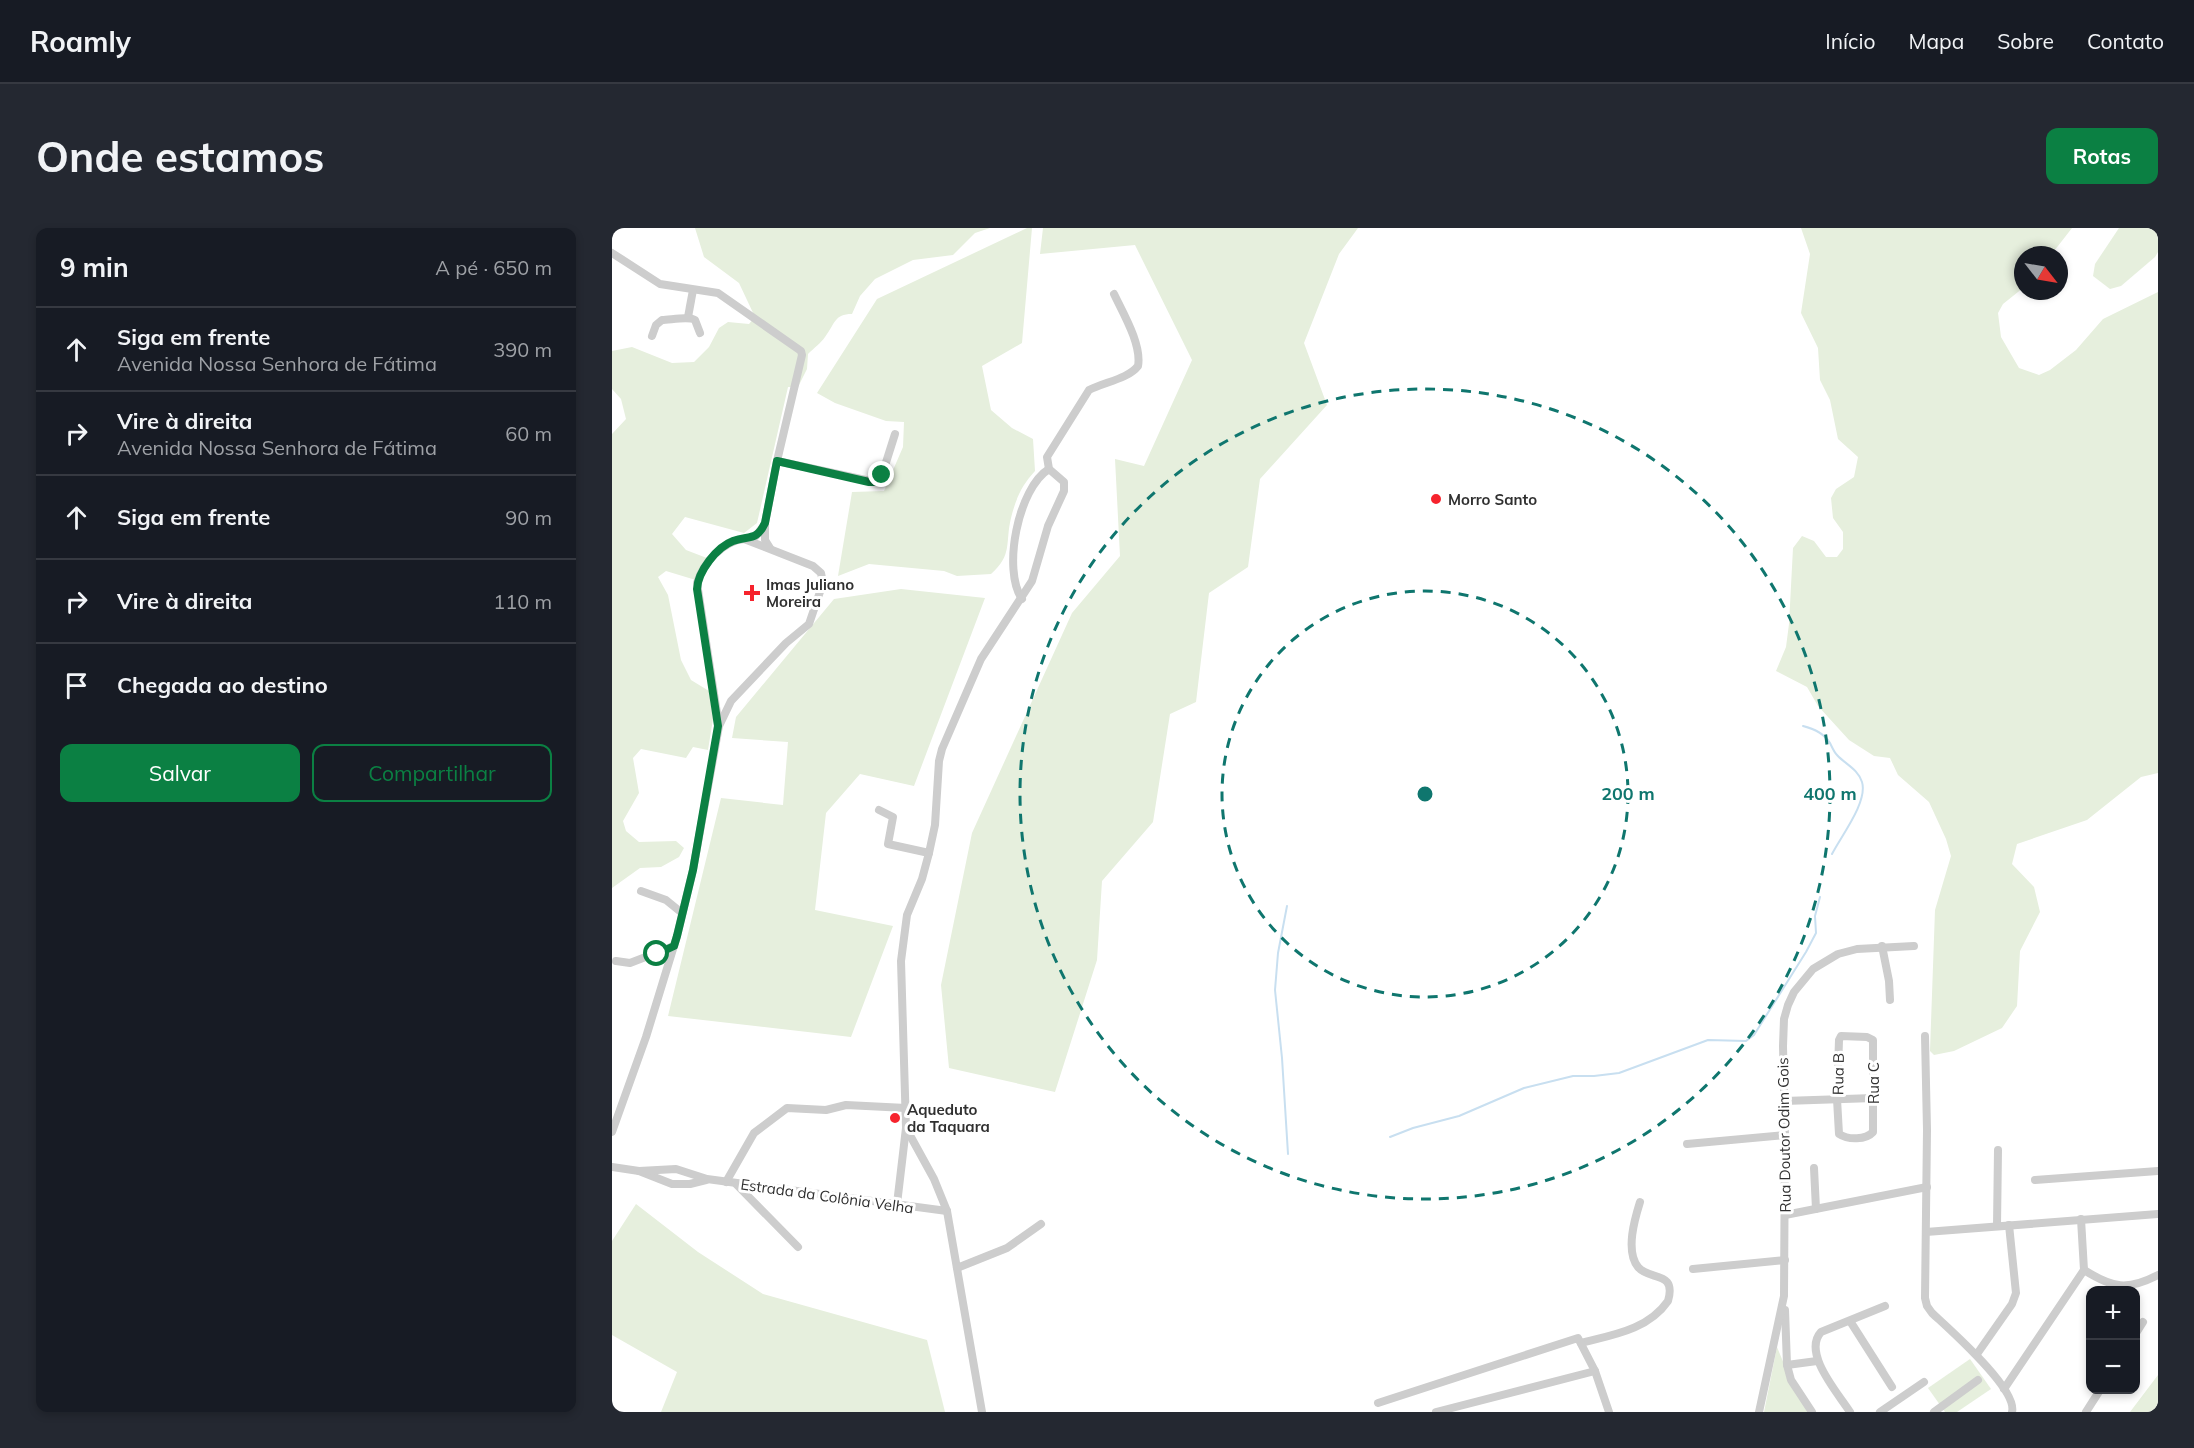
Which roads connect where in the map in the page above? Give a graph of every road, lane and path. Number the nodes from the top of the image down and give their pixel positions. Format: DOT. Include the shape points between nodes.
graph roads {
  1 [pos="612,253"];
  2 [pos="693,290"];
  3 [pos="1114,294"];
  4 [pos="688,317"];
  5 [pos="700,333"];
  6 [pos="652,336"];
  7 [pos="895,434"];
  8 [pos="777,461"];
  9 [pos="1048,469"];
  10 [pos="765,523"];
  11 [pos="744,539"];
  12 [pos="771,549"];
  13 [pos="1022,599"];
  14 [pos="718,726"];
  15 [pos="879,810"];
  16 [pos="929,853"];
  17 [pos="641,891"];
  18 [pos="682,912"];
  19 [pos="674,946"];
  20 [pos="1882,946"];
  21 [pos="1914,946"];
  22 [pos="616,962"];
  23 [pos="1890,1000"];
  24 [pos="1925,1036"];
  25 [pos="1867,1037"];
  26 [pos="1874,1098"];
  27 [pos="1838,1099"];
  28 [pos="1785,1101"];
  29 [pos="906,1112"];
  30 [pos="906,1128"];
  31 [pos="612,1132"];
  32 [pos="1785,1135"];
  33 [pos="1843,1137"];
  34 [pos="1687,1144"];
  35 [pos="1998,1150"];
  36 [pos="612,1167"];
  37 [pos="1814,1168"];
  38 [pos="639,1171"];
  39 [pos="2158,1172"];
  40 [pos="707,1179"];
  41 [pos="2035,1180"];
  42 [pos="726,1182"];
  43 [pos="736,1184"];
  44 [pos="1927,1187"];
  45 [pos="1641,1202"];
  46 [pos="897,1204"];
  47 [pos="1816,1209"];
  48 [pos="947,1211"];
  49 [pos="2158,1214"];
  50 [pos="1785,1215"];
  51 [pos="2081,1219"];
  52 [pos="1041,1224"];
  53 [pos="2009,1225"];
  54 [pos="1997,1226"];
  55 [pos="1926,1232"];
  56 [pos="798,1247"];
  57 [pos="1785,1260"];
  58 [pos="957,1268"];
  59 [pos="1692,1269"];
  60 [pos="2084,1270"];
  61 [pos="2158,1275"];
  62 [pos="1785,1296"];
  63 [pos="1885,1306"];
  64 [pos="1850,1321"];
  65 [pos="2143,1322"];
  66 [pos="2140,1327"];
  67 [pos="1579,1340"];
  68 [pos="1977,1354"];
  69 [pos="1817,1361"];
  70 [pos="1787,1365"];
  71 [pos="1595,1371"];
  72 [pos="1978,1380"];
  73 [pos="1924,1382"];
  74 [pos="1892,1387"];
  75 [pos="2004,1389"];
  76 [pos="2097,1394"];
  77 [pos="1378,1403"];
  78 [pos="982,1412"];
  79 [pos="1436,1412"];
  80 [pos="1609,1412"];
  81 [pos="1760,1412"];
  82 [pos="1812,1412"];
  83 [pos="1850,1412"];
  84 [pos="1880,1412"];
  85 [pos="1934,1412"];
  86 [pos="2012,1412"];
  87 [pos="2086,1412"];
  1 -- 2 [label="street" via="660,284"];
  2 -- 4 [label="street"];
  2 -- 8 [label="street" via="718,293 801,351"];
  3 -- 9 [label="street" via="1130,328 1137,366 1128,376 1089,390 1047,457"];
  4 -- 5 [label="street" via="695,320"];
  4 -- 6 [label="street" via="662,320"];
  7 -- 8 [label="street" via="882,475 875,482"];
  8 -- 10 [label="street"];
  9 -- 13 [label="street" via="1035,482 1022,509 1014,577"];
  9 -- 13 [label="street" via="1065,486"];
  10 -- 11 [label="street" via="756,536"];
  10 -- 12 [label="street" via="765,540"];
  11 -- 12 [label="street"];
  11 -- 14 [label="street" via="732,541 720,550 697,583"];
  12 -- 14 [label="street" via="813,566 821,573 823,583 809,624 731,701"];
  13 -- 16 [label="street" via="981,659 950,728 939,762"];
  14 -- 18 [label="street"];
  15 -- 16 [label="street" via="893,817 888,844"];
  16 -- 29 [label="street" via="907,915 901,961"];
  17 -- 18 [label="street" via="666,900"];
  18 -- 19 [label="street"];
  19 -- 22 [label="street" via="630,963"];
  19 -- 31 [label="street"];
  20 -- 21 [label="street, Rua Doutor Odim Gois"];
  20 -- 23 [label="street"];
  20 -- 28 [label="street, Rua Doutor Odim Gois" via="1848,952 1822,963 1794,992 1784,1019"];
  24 -- 44 [label="street"];
  25 -- 26 [label="street, Rua C" via="1873,1040"];
  25 -- 27 [label="street, Rua B" via="1840,1037"];
  26 -- 27 [label="street"];
  26 -- 33 [label="street, Rua C" via="1873,1132 1865,1137"];
  27 -- 28 [label="street"];
  27 -- 33 [label="street, Rua B" via="1838,1130"];
  28 -- 32 [label="street, Rua Doutor Odim Gois"];
  29 -- 30 [label="street"];
  29 -- 42 [label="street" via="846,1105 826,1110 787,1108 754,1133"];
  30 -- 46 [label="street"];
  30 -- 48 [label="street"];
  32 -- 34 [label="street"];
  32 -- 50 [label="street, Rua Doutor Odim Gois"];
  35 -- 54 [label="street"];
  36 -- 38 [label="street, Estrada da Colônia Velha"];
  37 -- 47 [label="street"];
  38 -- 40 [label="street, Estrada da Colônia Velha" via="676,1169"];
  38 -- 40 [label="street, Estrada da Colônia Velha" via="672,1184"];
  39 -- 41 [label="street"];
  40 -- 42 [label="street, Estrada da Colônia Velha"];
  42 -- 43 [label="street, Estrada da Colônia Velha"];
  43 -- 46 [label="street, Estrada da Colônia Velha"];
  43 -- 56 [label="street"];
  44 -- 47 [label="street"];
  44 -- 55 [label="street"];
  45 -- 67 [label="street" via="1633,1223 1635,1261 1644,1271 1666,1280 1668,1301 1642,1324 1621,1333"];
  46 -- 48 [label="street, Estrada da Colônia Velha"];
  47 -- 50 [label="street"];
  48 -- 58 [label="street"];
  49 -- 51 [label="street"];
  50 -- 57 [label="street, Rua Doutor Odim Gois"];
  51 -- 53 [label="street"];
  51 -- 60 [label="street"];
  52 -- 58 [label="street" via="1007,1248"];
  53 -- 54 [label="street"];
  53 -- 68 [label="street" via="2016,1293"];
  54 -- 55 [label="street"];
  55 -- 68 [label="street" via="1927,1306"];
  57 -- 59 [label="street"];
  57 -- 62 [label="street, Rua Doutor Odim Gois"];
  58 -- 78 [label="street"];
  60 -- 61 [label="street" via="2111,1285 2137,1285"];
  60 -- 75 [label="street"];
  62 -- 70 [label="street"];
  62 -- 81 [label="street, Rua Doutor Odim Gois"];
  63 -- 64 [label="street"];
  64 -- 69 [label="street" via="1821,1332 1816,1341"];
  64 -- 74 [label="street"];
  65 -- 66 [label="street"];
  67 -- 71 [label="street"];
  67 -- 77 [label="street"];
  68 -- 75 [label="street"];
  69 -- 70 [label="street"];
  69 -- 83 [label="street"];
  70 -- 82 [label="street" via="1791,1380"];
  71 -- 79 [label="street"];
  71 -- 80 [label="street"];
  72 -- 85 [label="street"];
  73 -- 84 [label="street"];
  75 -- 86 [label="street" via="2012,1402"];
  76 -- 87 [label="street"];
}
